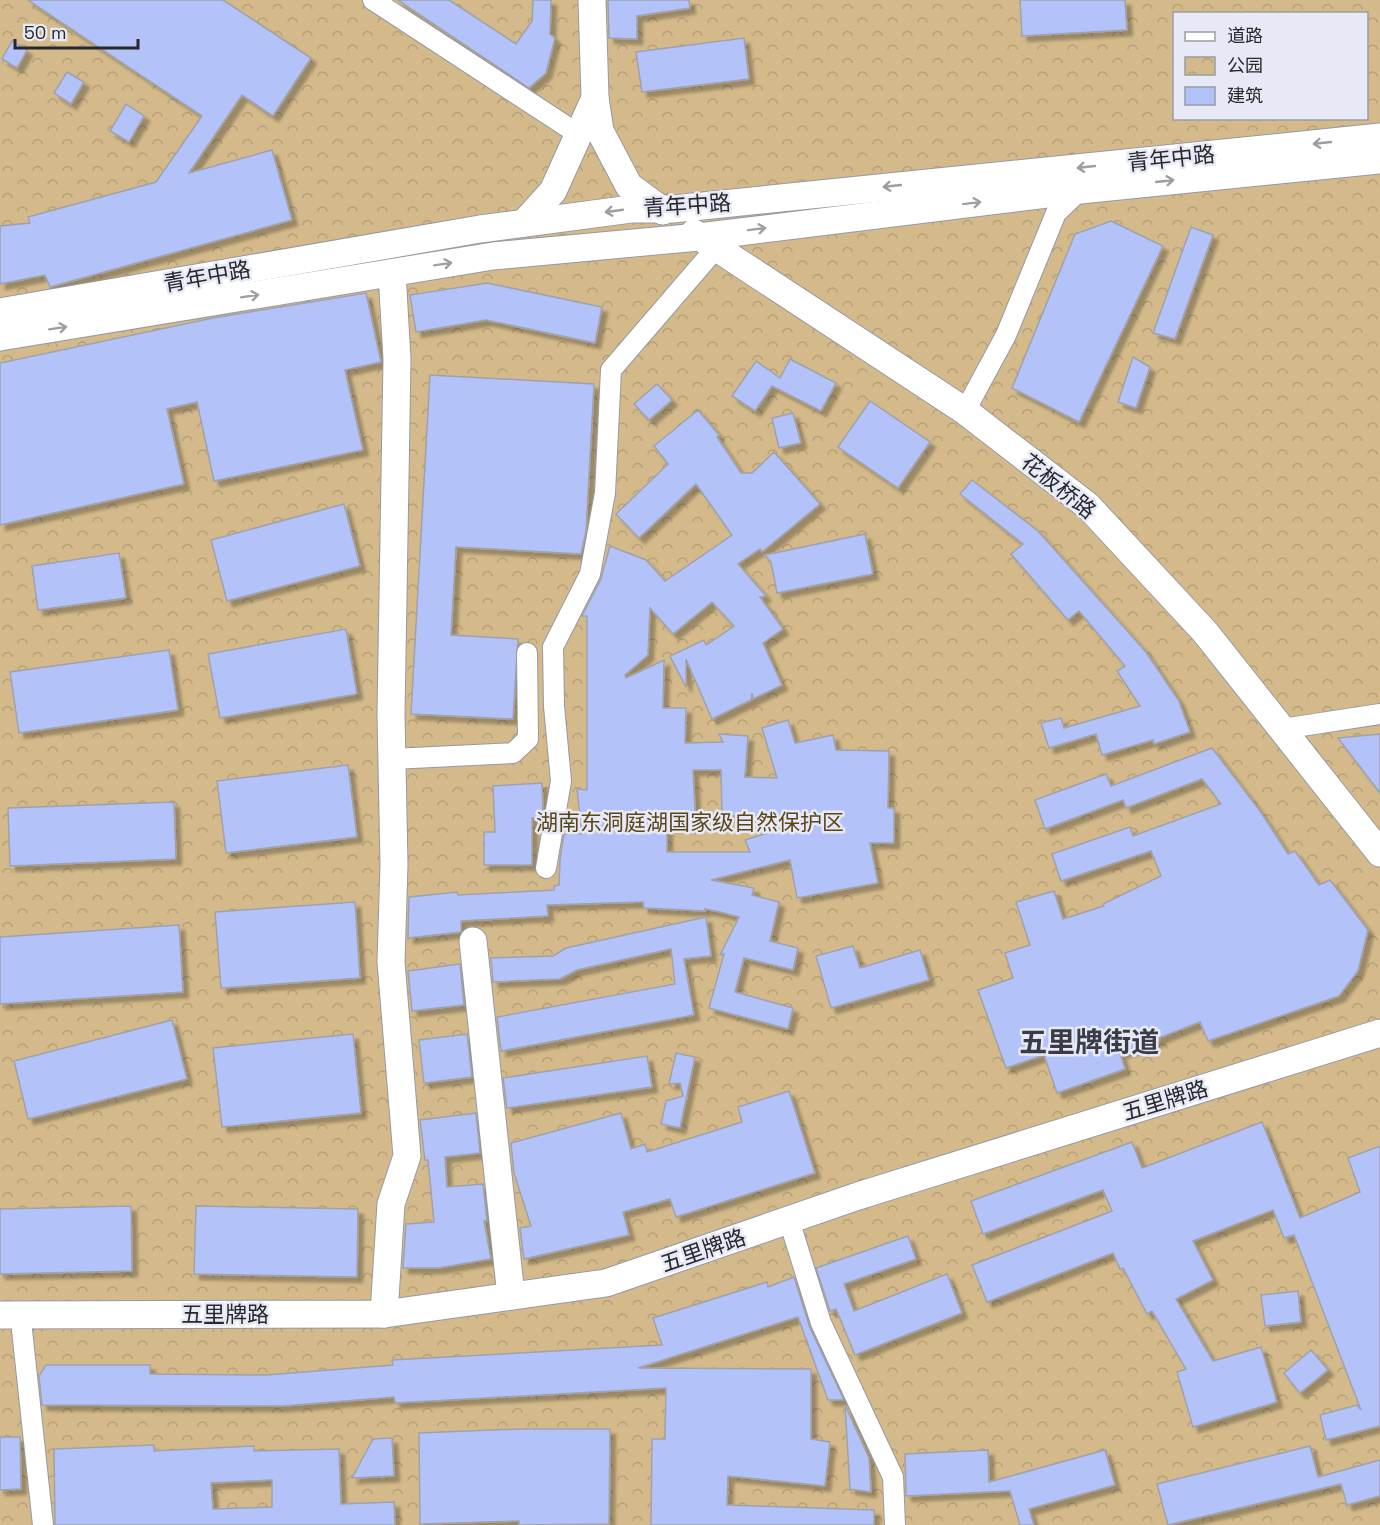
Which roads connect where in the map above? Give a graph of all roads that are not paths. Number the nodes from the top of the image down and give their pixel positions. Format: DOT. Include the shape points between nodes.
graph roads {
  1 [pos="374,0"];
  2 [pos="592,0"];
  3 [pos="595,98"];
  4 [pos="579,134"];
  5 [pos="1380,137"];
  6 [pos="1380,160"];
  7 [pos="1080,190"];
  8 [pos="658,208"];
  9 [pos="524,224"];
  10 [pos="708,242"];
  11 [pos="392,273"];
  12 [pos="0,312"];
  13 [pos="0,337"];
  14 [pos="965,411"];
  15 [pos="528,652"];
  16 [pos="1380,714"];
  17 [pos="1282,729"];
  18 [pos="392,759"];
  19 [pos="1380,854"];
  20 [pos="546,868"];
  21 [pos="472,941"];
  22 [pos="1380,1017"];
  23 [pos="1373,1040"];
  24 [pos="792,1227"];
  25 [pos="511,1296"];
  26 [pos="384,1314"];
  27 [pos="7,1325"];
  28 [pos="43,1525"];
  29 [pos="895,1525"];
  1 -- 4 [label="street"];
  2 -- 3 [label="main road, 花板桥路"];
  3 -- 4 [label="main road"];
  3 -- 8 [label="main road, 花板桥路" via="600,131 629,186"];
  4 -- 9 [label="main road" via="553,191"];
  5 -- 8 [label="main road, 青年中路, one-way"];
  7 -- 6 [label="main road, 青年中路, one-way"];
  10 -- 7 [label="main road, 青年中路, one-way"];
  7 -- 14 [label="street" via="1056,213 1006,335"];
  8 -- 9 [label="main road, 青年中路, one-way"];
  8 -- 10 [label="main road, 花板桥路"];
  9 -- 12 [label="main road, 青年中路"];
  11 -- 10 [label="main road, 青年中路, one-way" via="493,256"];
  10 -- 14 [label="main road, 花板桥路"];
  10 -- 20 [label="street" via="611,370 605,493 590,574 553,647 561,780"];
  13 -- 11 [label="main road, 青年中路, one-way"];
  11 -- 18 [label="main road" via="397,359"];
  14 -- 17 [label="main road, 花板桥路" via="1088,506 1205,632"];
  15 -- 18 [label="street" via="528,739 513,753"];
  16 -- 17 [label="street"];
  17 -- 19 [label="main road, 花板桥路"];
  18 -- 26 [label="main road" via="391,962 407,1156 391,1204"];
  21 -- 25 [label="main road"];
  22 -- 23 [label="main road"];
  23 -- 24 [label="main road, 五里牌路"];
  24 -- 25 [label="main road, 五里牌路" via="606,1283"];
  24 -- 27 [label="main road, 五里牌路" via="610,1297 385,1329"];
  24 -- 29 [label="street" via="821,1323 893,1477"];
  25 -- 26 [label="main road, 五里牌路"];
  26 -- 27 [label="main road, 五里牌路"];
  27 -- 28 [label="street"];
}
